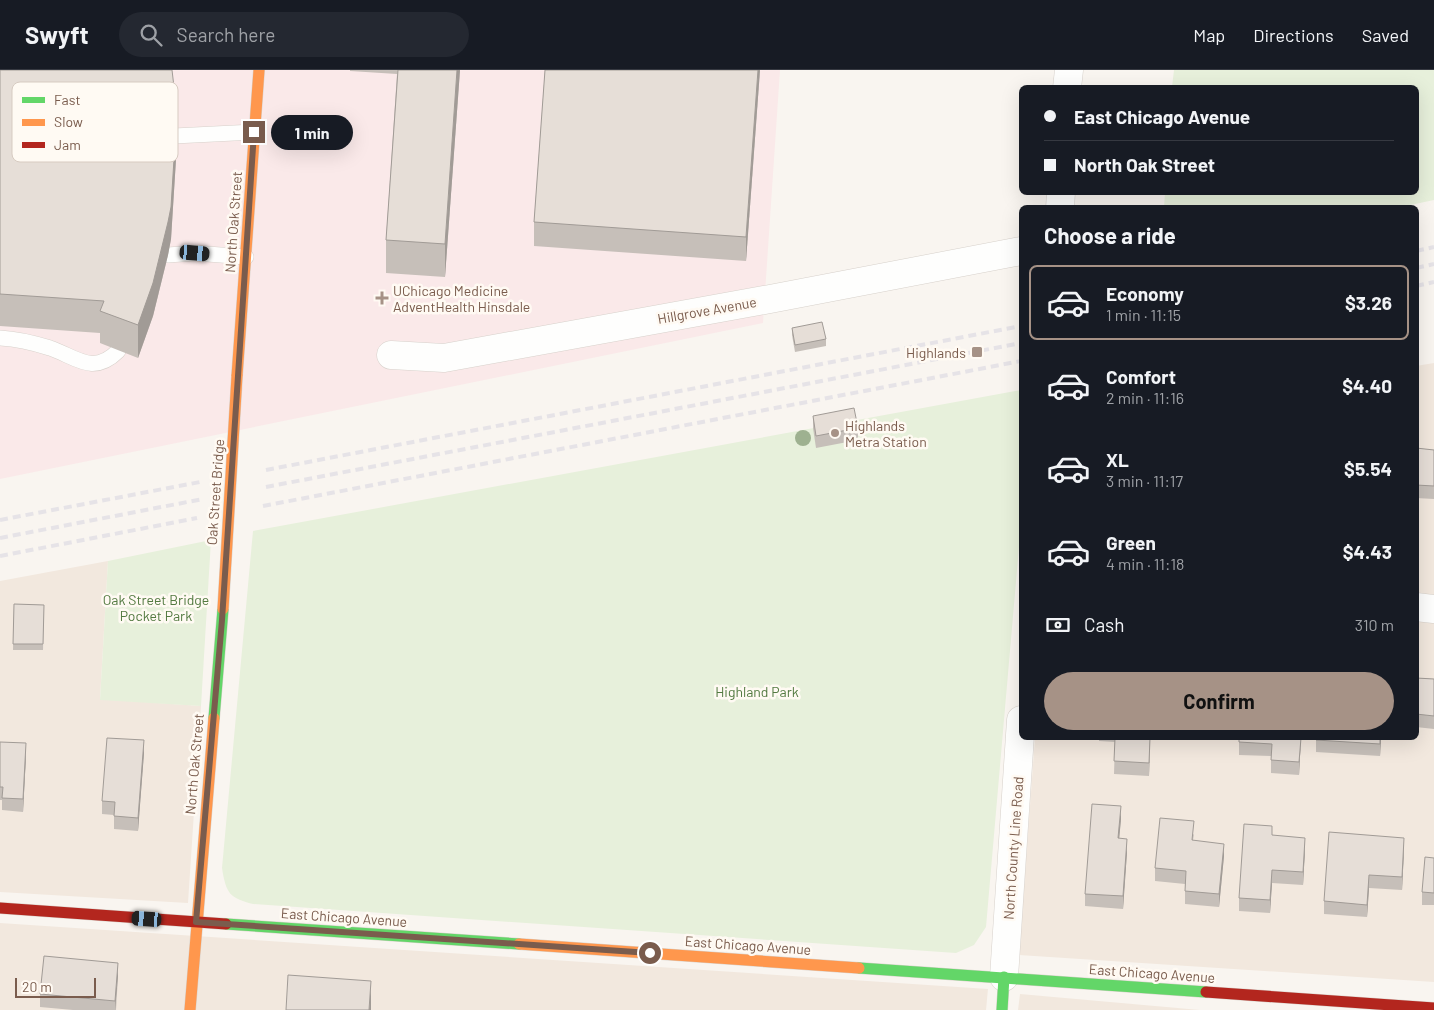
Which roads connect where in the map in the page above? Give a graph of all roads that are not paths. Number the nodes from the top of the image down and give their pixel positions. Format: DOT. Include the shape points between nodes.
graph roads {
  1 [pos="259,70"];
  2 [pos="1068,70"];
  3 [pos="1068,85"];
  4 [pos="254,132"];
  5 [pos="178,136"];
  6 [pos="1019,251"];
  7 [pos="168,255"];
  8 [pos="246,257"];
  9 [pos="0,338"];
  10 [pos="118,351"];
  11 [pos="391,356"];
  12 [pos="237,376"];
  13 [pos="1419,607"];
  14 [pos="223,609"];
  15 [pos="1434,609"];
  16 [pos="1020,740"];
  17 [pos="0,908"];
  18 [pos="196,922"];
  19 [pos="1004,977"];
  20 [pos="1434,1008"];
  21 [pos="190,1010"];
  22 [pos="1002,1010"];
  1 -- 4 [label="main road, North Oak Street"];
  2 -- 3 [label="street"];
  4 -- 5 [label="lane"];
  4 -- 8 [label="main road, North Oak Street"];
  6 -- 11 [label="street, Hillgrove Avenue" via="444,358"];
  7 -- 8 [label="lane" via="195,253"];
  8 -- 12 [label="main road, North Oak Street"];
  9 -- 10 [label="lane" via="51,349 84,363 102,362"];
  12 -- 14 [label="main road, Oak Street Bridge, bridge"];
  13 -- 15 [label="street"];
  14 -- 18 [label="main road, North Oak Street"];
  16 -- 19 [label="street, North County Line Road"];
  17 -- 18 [label="main road, East Chicago Avenue"];
  18 -- 19 [label="main road, East Chicago Avenue"];
  18 -- 21 [label="main road, North Oak Street"];
  19 -- 20 [label="main road, East Chicago Avenue"];
  19 -- 22 [label="main road"];
}
